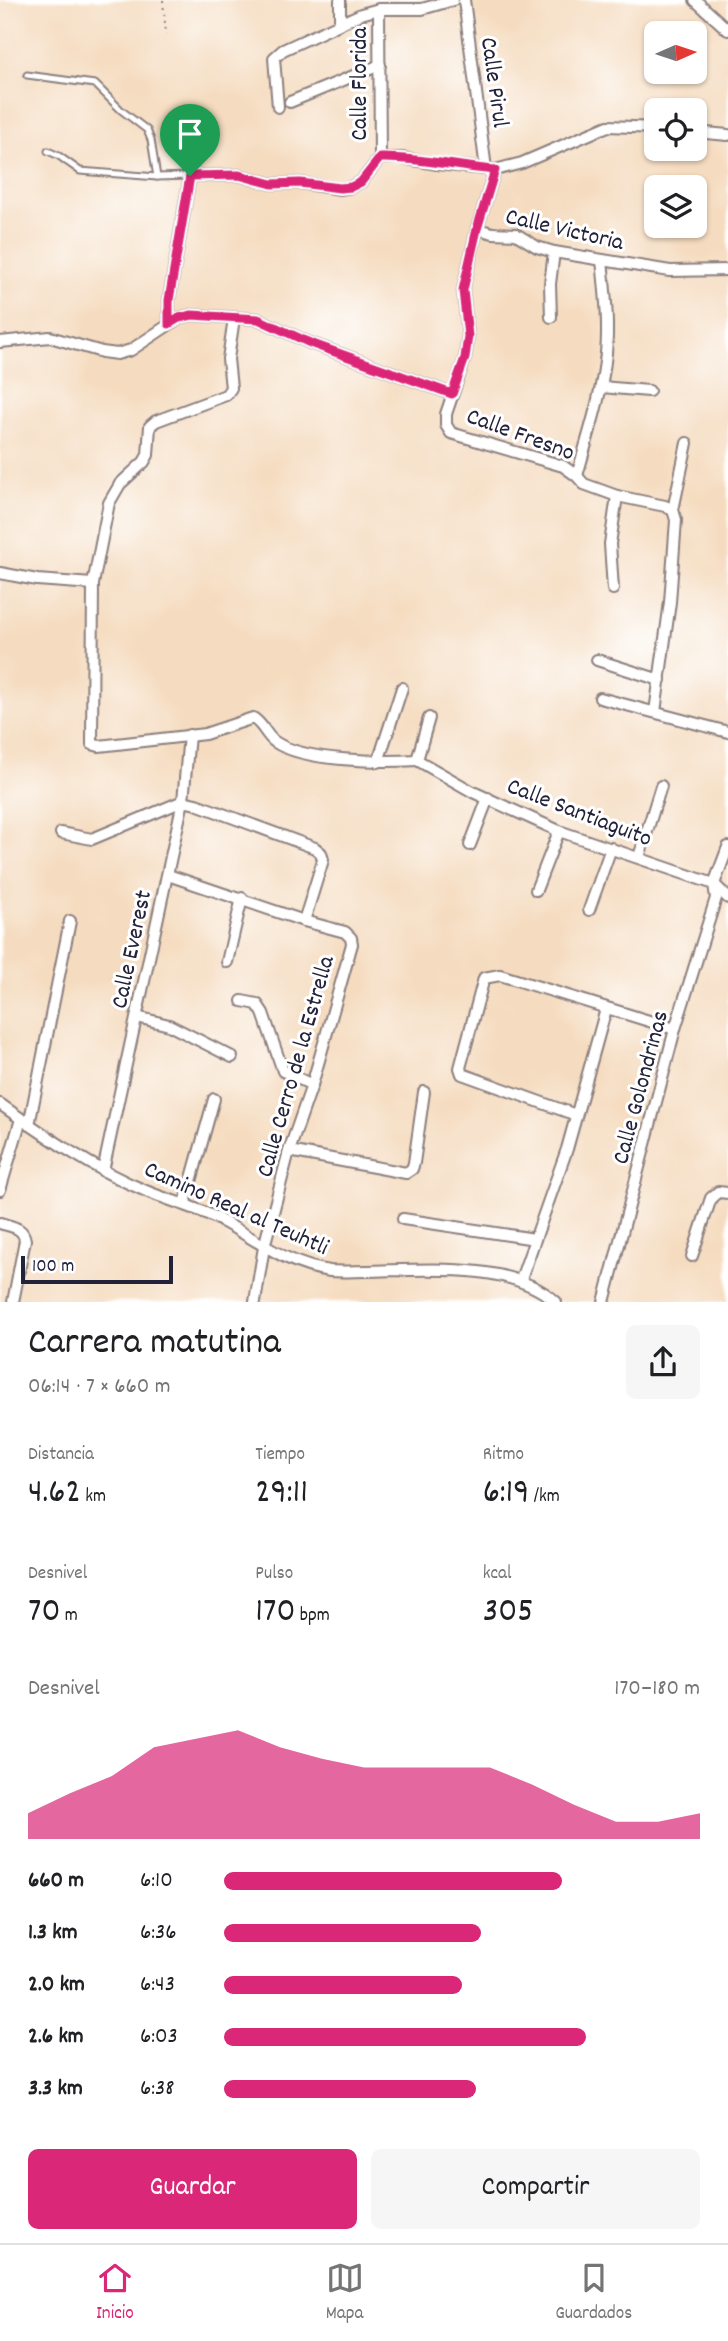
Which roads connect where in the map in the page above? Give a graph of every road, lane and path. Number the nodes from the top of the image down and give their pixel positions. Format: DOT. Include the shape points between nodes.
graph roads {
  1 [pos="163,0"];
  2 [pos="340,0"];
  3 [pos="453,0"];
  4 [pos="464,0"];
  5 [pos="695,0"];
  6 [pos="379,9"];
  7 [pos="340,23"];
  8 [pos="728,30"];
  9 [pos="166,35"];
  10 [pos="380,65"];
  11 [pos="27,75"];
  12 [pos="290,102"];
  13 [pos="278,107"];
  14 [pos="644,128"];
  15 [pos="707,133"];
  16 [pos="728,135"];
  17 [pos="48,151"];
  18 [pos="380,158"];
  19 [pos="491,169"];
  20 [pos="190,176"];
  21 [pos="157,177"];
  22 [pos="477,229"];
  23 [pos="554,252"];
  24 [pos="602,260"];
  25 [pos="728,270"];
  26 [pos="551,317"];
  27 [pos="234,318"];
  28 [pos="169,324"];
  29 [pos="0,342"];
  30 [pos="601,387"];
  31 [pos="649,391"];
  32 [pos="452,394"];
  33 [pos="687,443"];
  34 [pos="577,476"];
  35 [pos="617,496"];
  36 [pos="673,510"];
  37 [pos="0,573"];
  38 [pos="93,584"];
  39 [pos="613,589"];
  40 [pos="597,660"];
  41 [pos="660,680"];
  42 [pos="402,688"];
  43 [pos="600,698"];
  44 [pos="655,712"];
  45 [pos="429,718"];
  46 [pos="728,732"];
  47 [pos="189,735"];
  48 [pos="418,760"];
  49 [pos="378,762"];
  50 [pos="661,786"];
  51 [pos="488,798"];
  52 [pos="184,801"];
  53 [pos="559,831"];
  54 [pos="61,833"];
  55 [pos="470,845"];
  56 [pos="728,847"];
  57 [pos="611,848"];
  58 [pos="639,857"];
  59 [pos="168,875"];
  60 [pos="714,884"];
  61 [pos="536,890"];
  62 [pos="242,898"];
  63 [pos="728,898"];
  64 [pos="589,909"];
  65 [pos="70,921"];
  66 [pos="304,921"];
  67 [pos="227,962"];
  68 [pos="242,1001"];
  69 [pos="606,1009"];
  70 [pos="137,1017"];
  71 [pos="676,1028"];
  72 [pos="232,1057"];
  73 [pos="312,1085"];
  74 [pos="424,1092"];
  75 [pos="214,1099"];
  76 [pos="0,1104"];
  77 [pos="576,1115"];
  78 [pos="25,1122"];
  79 [pos="289,1152"];
  80 [pos="103,1171"];
  81 [pos="0,1190"];
  82 [pos="728,1193"];
  83 [pos="185,1203"];
  84 [pos="403,1219"];
  85 [pos="0,1223"];
  86 [pos="535,1239"];
  87 [pos="264,1247"];
  88 [pos="692,1256"];
  89 [pos="521,1279"];
  90 [pos="13,1301"];
  91 [pos="255,1301"];
  92 [pos="556,1301"];
  93 [pos="604,1301"];
  1 -- 9 [label="path"];
  2 -- 7 [label="street"];
  3 -- 6 [label="street" via="422,9"];
  4 -- 19 [label="street, Calle Pirul"];
  5 -- 8 [label="street"];
  6 -- 7 [label="street"];
  6 -- 10 [label="street, Calle Florida"];
  7 -- 13 [label="street" via="274,58"];
  10 -- 12 [label="street"];
  10 -- 18 [label="street, Calle Florida"];
  11 -- 21 [label="lane" via="95,84 147,130"];
  14 -- 19 [label="street" via="608,126 522,163"];
  15 -- 16 [label="street"];
  17 -- 21 [label="lane" via="80,171"];
  18 -- 19 [label="street"];
  18 -- 20 [label="street" via="361,182 351,187 272,184 239,175"];
  19 -- 22 [label="street, Calle Fresno"];
  20 -- 21 [label="lane"];
  20 -- 28 [label="street"];
  22 -- 23 [label="street, Calle Victoria" via="516,234"];
  22 -- 32 [label="street, Calle Fresno" via="463,290 468,336 465,358"];
  23 -- 24 [label="street, Calle Victoria"];
  23 -- 26 [label="street"];
  24 -- 25 [label="street, Calle Victoria" via="670,271"];
  24 -- 30 [label="street" via="607,340"];
  27 -- 28 [label="street" via="192,315"];
  27 -- 32 [label="street" via="258,319 310,343"];
  27 -- 38 [label="street" via="228,359 231,388 226,395 150,426 148,455 120,484 110,503"];
  28 -- 29 [label="street" via="131,350 117,354 50,337"];
  30 -- 31 [label="street"];
  30 -- 34 [label="street"];
  32 -- 34 [label="street, Calle Fresno" via="446,425 452,433 563,466"];
  33 -- 36 [label="street"];
  34 -- 35 [label="street, Calle Fresno" via="584,484"];
  35 -- 36 [label="street, Calle Fresno"];
  35 -- 39 [label="street" via="610,544"];
  36 -- 41 [label="street" via="670,601"];
  37 -- 38 [label="street"];
  38 -- 47 [label="street" via="92,744"];
  40 -- 41 [label="street"];
  41 -- 44 [label="street"];
  42 -- 49 [label="street"];
  43 -- 44 [label="street"];
  44 -- 46 [label="street"];
  45 -- 48 [label="street"];
  47 -- 49 [label="street" via="253,718 273,741 285,747"];
  47 -- 52 [label="street, Calle Everest"];
  48 -- 49 [label="street"];
  48 -- 51 [label="street, Calle Santiaguito"];
  50 -- 58 [label="street"];
  51 -- 53 [label="street, Calle Santiaguito"];
  51 -- 55 [label="street"];
  52 -- 54 [label="street" via="92,838"];
  52 -- 59 [label="street, Calle Everest"];
  52 -- 66 [label="street" via="321,853 323,860"];
  53 -- 57 [label="street, Calle Santiaguito"];
  53 -- 61 [label="street"];
  56 -- 60 [label="street, Calle Golondrinas"];
  57 -- 58 [label="street, Calle Santiaguito"];
  57 -- 64 [label="street"];
  58 -- 60 [label="street, Calle Santiaguito"];
  59 -- 62 [label="street"];
  59 -- 70 [label="street, Calle Everest"];
  60 -- 63 [label="street, Calle Santiaguito"];
  60 -- 71 [label="street, Calle Golondrinas" via="716,898"];
  62 -- 66 [label="street"];
  62 -- 67 [label="street"];
  65 -- 78 [label="street"];
  66 -- 73 [label="street, Calle Cerro de la Estrella" via="345,932 352,944"];
  68 -- 73 [label="street" via="257,1004 263,1013 283,1071"];
  69 -- 71 [label="street"];
  69 -- 77 [label="street"];
  69 -- 77 [label="street" via="500,975 484,978 462,1074"];
  70 -- 72 [label="street" via="169,1025"];
  70 -- 80 [label="street, Calle Everest"];
  71 -- 93 [label="street, Calle Golondrinas"];
  73 -- 79 [label="street, Calle Cerro de la Estrella"];
  74 -- 79 [label="street" via="414,1163 405,1173"];
  75 -- 83 [label="street"];
  76 -- 78 [label="street, Camino Real al Teuhtli"];
  77 -- 86 [label="street"];
  78 -- 80 [label="street, Camino Real al Teuhtli"];
  78 -- 81 [label="street"];
  79 -- 87 [label="street, Calle Cerro de la Estrella"];
  80 -- 83 [label="street, Camino Real al Teuhtli" via="147,1192"];
  82 -- 88 [label="street" via="718,1192 711,1198"];
  83 -- 87 [label="street, Camino Real al Teuhtli"];
  84 -- 86 [label="street"];
  85 -- 90 [label="street" via="24,1233"];
  86 -- 89 [label="street"];
  87 -- 89 [label="street, Camino Real al Teuhtli" via="331,1271 454,1269"];
  87 -- 91 [label="street, Calle Cerro de la Estrella"];
  89 -- 92 [label="street, Camino Real al Teuhtli"];
}
